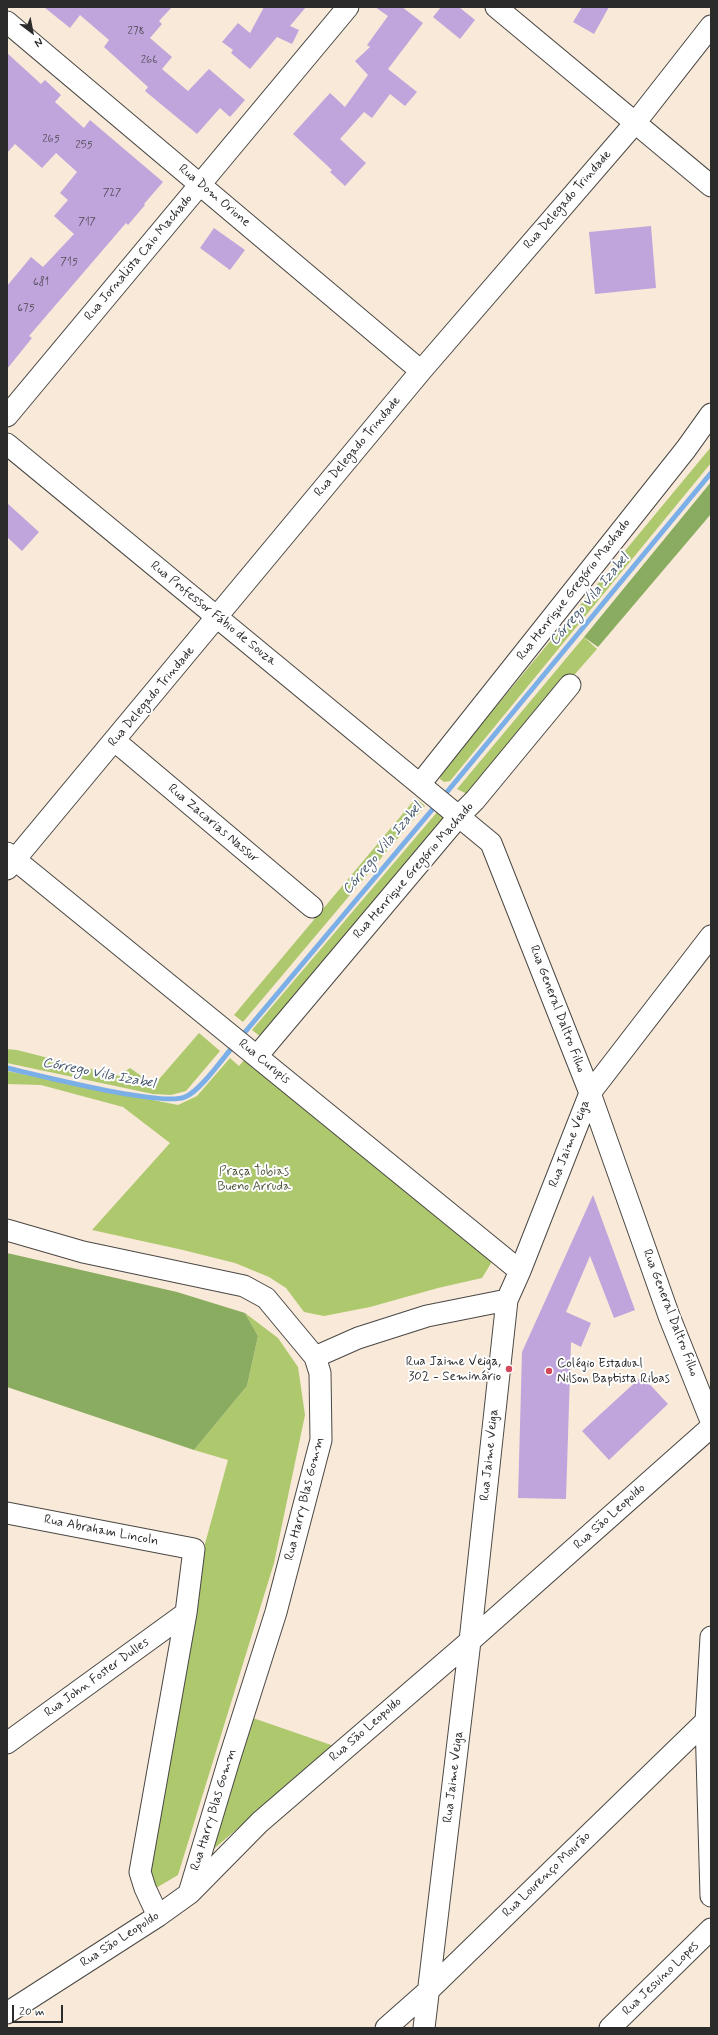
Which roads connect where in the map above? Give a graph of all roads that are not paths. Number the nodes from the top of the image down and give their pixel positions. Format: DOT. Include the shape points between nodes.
graph roads {
  1 [pos="348,7"];
  2 [pos="496,7"];
  3 [pos="7,22"];
  4 [pos="711,26"];
  5 [pos="635,123"];
  6 [pos="200,185"];
  7 [pos="711,186"];
  8 [pos="421,371"];
  9 [pos="711,414"];
  10 [pos="7,416"];
  11 [pos="7,444"];
  12 [pos="218,618"];
  13 [pos="570,685"];
  14 [pos="115,741"];
  15 [pos="427,790"];
  16 [pos="455,813"];
  17 [pos="10,861"];
  18 [pos="312,906"];
  19 [pos="711,936"];
  20 [pos="253,1053"];
  21 [pos="590,1093"];
  22 [pos="7,1230"];
  23 [pos="520,1271"];
  24 [pos="507,1300"];
  25 [pos="315,1357"];
  26 [pos="711,1421"];
  27 [pos="711,1427"];
  28 [pos="7,1513"];
  29 [pos="186,1613"];
  30 [pos="711,1637"];
  31 [pos="470,1641"];
  32 [pos="706,1721"];
  33 [pos="7,1743"];
  34 [pos="710,1847"];
  35 [pos="190,1893"];
  36 [pos="711,1896"];
  37 [pos="158,1916"];
  38 [pos="711,1929"];
  39 [pos="429,1990"];
  40 [pos="7,2013"];
  41 [pos="386,2028"];
  42 [pos="424,2028"];
  43 [pos="610,2028"];
  1 -- 6 [label="street, Rua Jornalista Caio Machado"];
  2 -- 5 [label="street"];
  3 -- 6 [label="street, Rua Dom Orione"];
  4 -- 5 [label="street, Rua Delegado Trindade"];
  5 -- 7 [label="street"];
  5 -- 8 [label="street, Rua Delegado Trindade"];
  6 -- 8 [label="street, Rua Dom Orione"];
  6 -- 10 [label="street, Rua Jornalista Caio Machado"];
  8 -- 12 [label="street, Rua Delegado Trindade"];
  9 -- 15 [label="street, Rua Henrique Gregório Machado"];
  11 -- 12 [label="street, Rua Professor Fábio de Souza"];
  12 -- 14 [label="street, Rua Delegado Trindade"];
  12 -- 15 [label="street, Rua Professor Fábio de Souza"];
  13 -- 16 [label="street, Rua Henrique Gregório Machado" via="475,800"];
  14 -- 17 [label="street, Rua Delegado Trindade"];
  14 -- 18 [label="street, Rua Zacarias Nassur"];
  15 -- 16 [label="street, Rua General Daltro Filho"];
  16 -- 20 [label="street, Rua Henrique Gregório Machado"];
  16 -- 21 [label="street, Rua General Daltro Filho" via="491,843"];
  17 -- 20 [label="street, Rua Curupis"];
  19 -- 21 [label="street, Rua Jaime Veiga"];
  20 -- 23 [label="street, Rua Curupis"];
  21 -- 23 [label="street, Rua Jaime Veiga"];
  21 -- 26 [label="street, Rua General Daltro Filho" via="669,1316"];
  22 -- 25 [label="street, Rua Harry Blas Gomm" via="83,1252 244,1286 266,1298"];
  23 -- 24 [label="street, Rua Jaime Veiga"];
  24 -- 25 [label="street" via="426,1316 358,1338"];
  24 -- 31 [label="street, Rua Jaime Veiga"];
  25 -- 35 [label="street, Rua Harry Blas Gomm" via="320,1373 321,1440 276,1612"];
  27 -- 31 [label="street, Rua São Leopoldo"];
  28 -- 29 [label="street, Rua Abraham Lincoln" via="194,1549"];
  29 -- 33 [label="street, Rua John Foster Dulles"];
  29 -- 37 [label="street" via="140,1872"];
  30 -- 32 [label="street"];
  31 -- 35 [label="street, Rua São Leopoldo" via="260,1822"];
  31 -- 39 [label="street, Rua Jaime Veiga"];
  32 -- 34 [label="street"];
  32 -- 39 [label="street, Rua Lourenço Mourão"];
  34 -- 36 [label="street"];
  35 -- 37 [label="street, Rua São Leopoldo"];
  37 -- 40 [label="street, Rua São Leopoldo"];
  38 -- 43 [label="street, Rua Jesuino Lopes"];
  39 -- 41 [label="street, Rua Lourenço Mourão"];
  39 -- 42 [label="street, Rua Jaime Veiga"];
}
